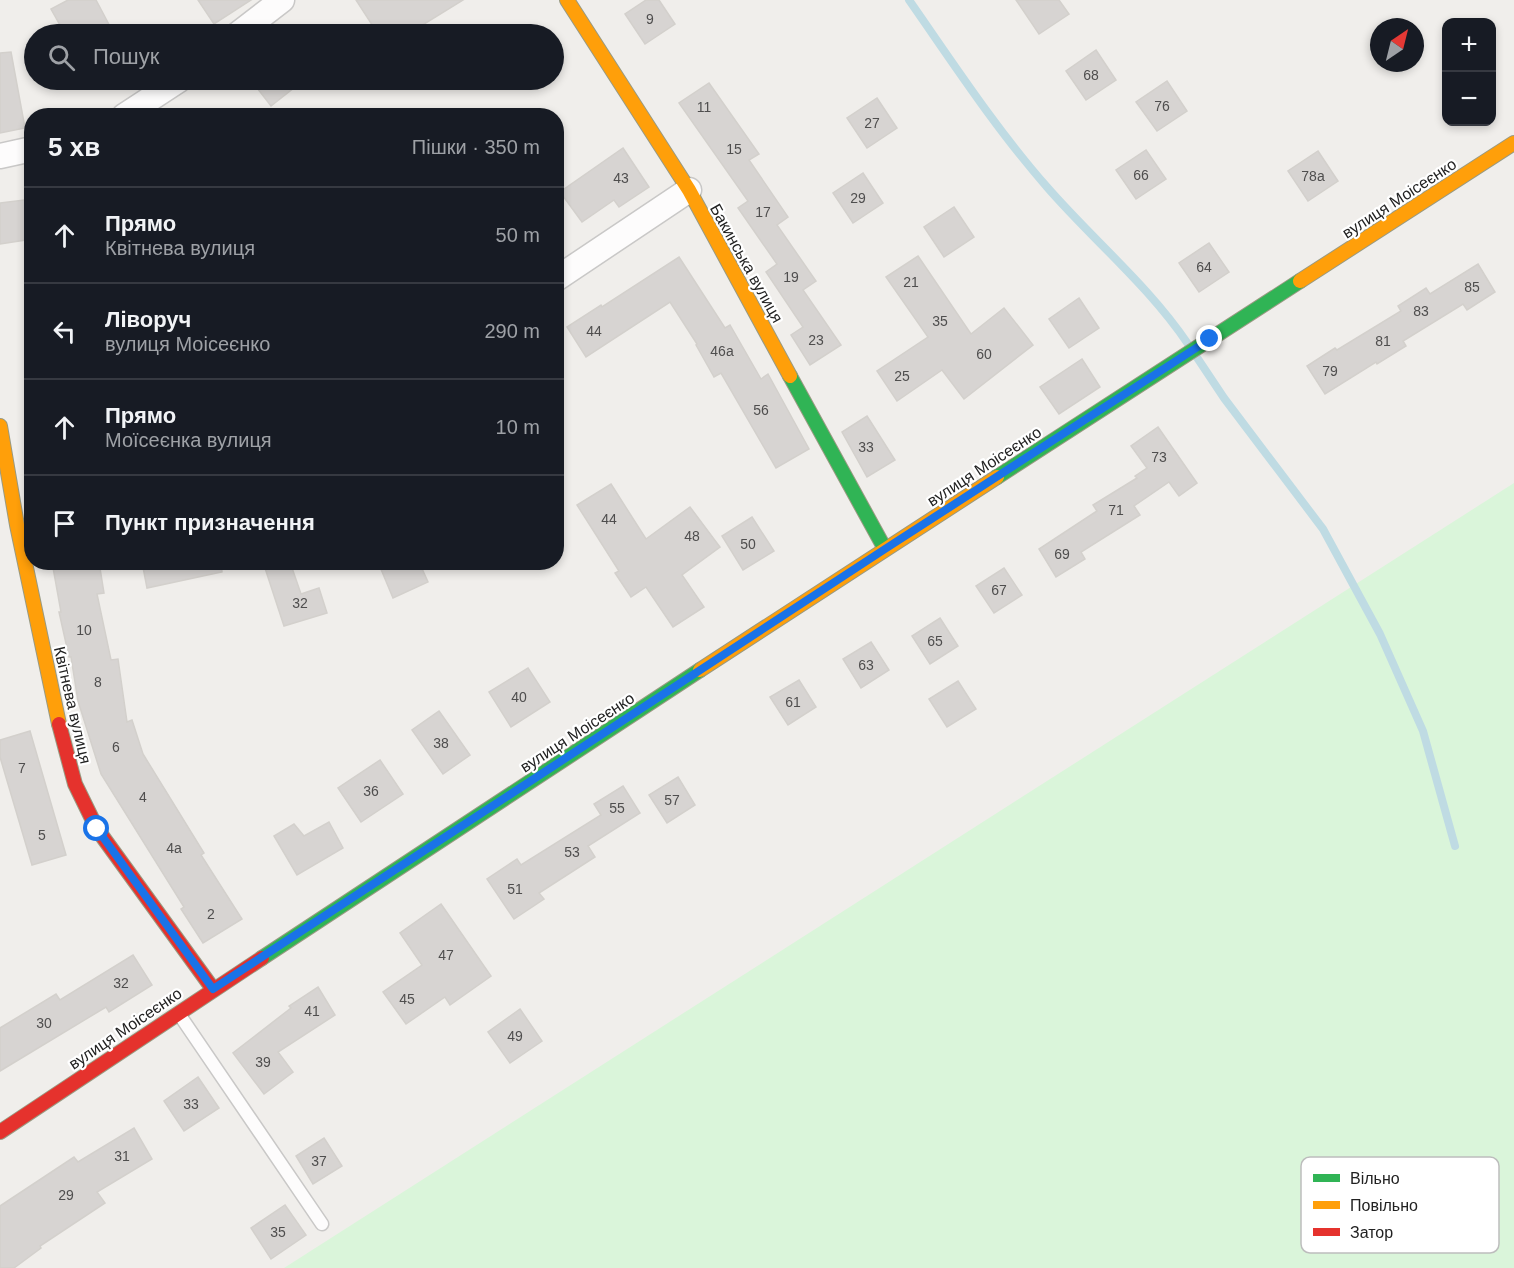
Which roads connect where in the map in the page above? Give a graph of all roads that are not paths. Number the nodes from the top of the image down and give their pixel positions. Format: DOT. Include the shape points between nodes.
graph roads {
  1 [pos="282,0"];
  2 [pos="567,0"];
  3 [pos="251,24"];
  4 [pos="164,90"];
  5 [pos="136,108"];
  6 [pos="1514,143"];
  7 [pos="24,151"];
  8 [pos="0,156"];
  9 [pos="689,190"];
  10 [pos="564,274"];
  11 [pos="0,426"];
  12 [pos="16,525"];
  13 [pos="885,549"];
  14 [pos="24,562"];
  15 [pos="26,570"];
  16 [pos="213,989"];
  17 [pos="178,1013"];
  18 [pos="0,1132"];
  19 [pos="322,1224"];
  1 -- 3 [label="street"];
  2 -- 9 [label="street, Бакинська вулиця"];
  4 -- 5 [label="street"];
  6 -- 13 [label="street, вулиця Моісеєнко"];
  7 -- 8 [label="street"];
  9 -- 10 [label="street"];
  9 -- 13 [label="street, Бакинська вулиця"];
  11 -- 12 [label="street, Квітнева вулиця"];
  12 -- 14 [label="street, Квітнева вулиця"];
  13 -- 16 [label="street, вулиця Моісеєнко"];
  15 -- 16 [label="street, Квітнева вулиця" via="75,784 97,829"];
  16 -- 17 [label="street, вулиця Моісеєнко"];
  17 -- 18 [label="street, вулиця Моісеєнко"];
  17 -- 19 [label="lane"];
}
